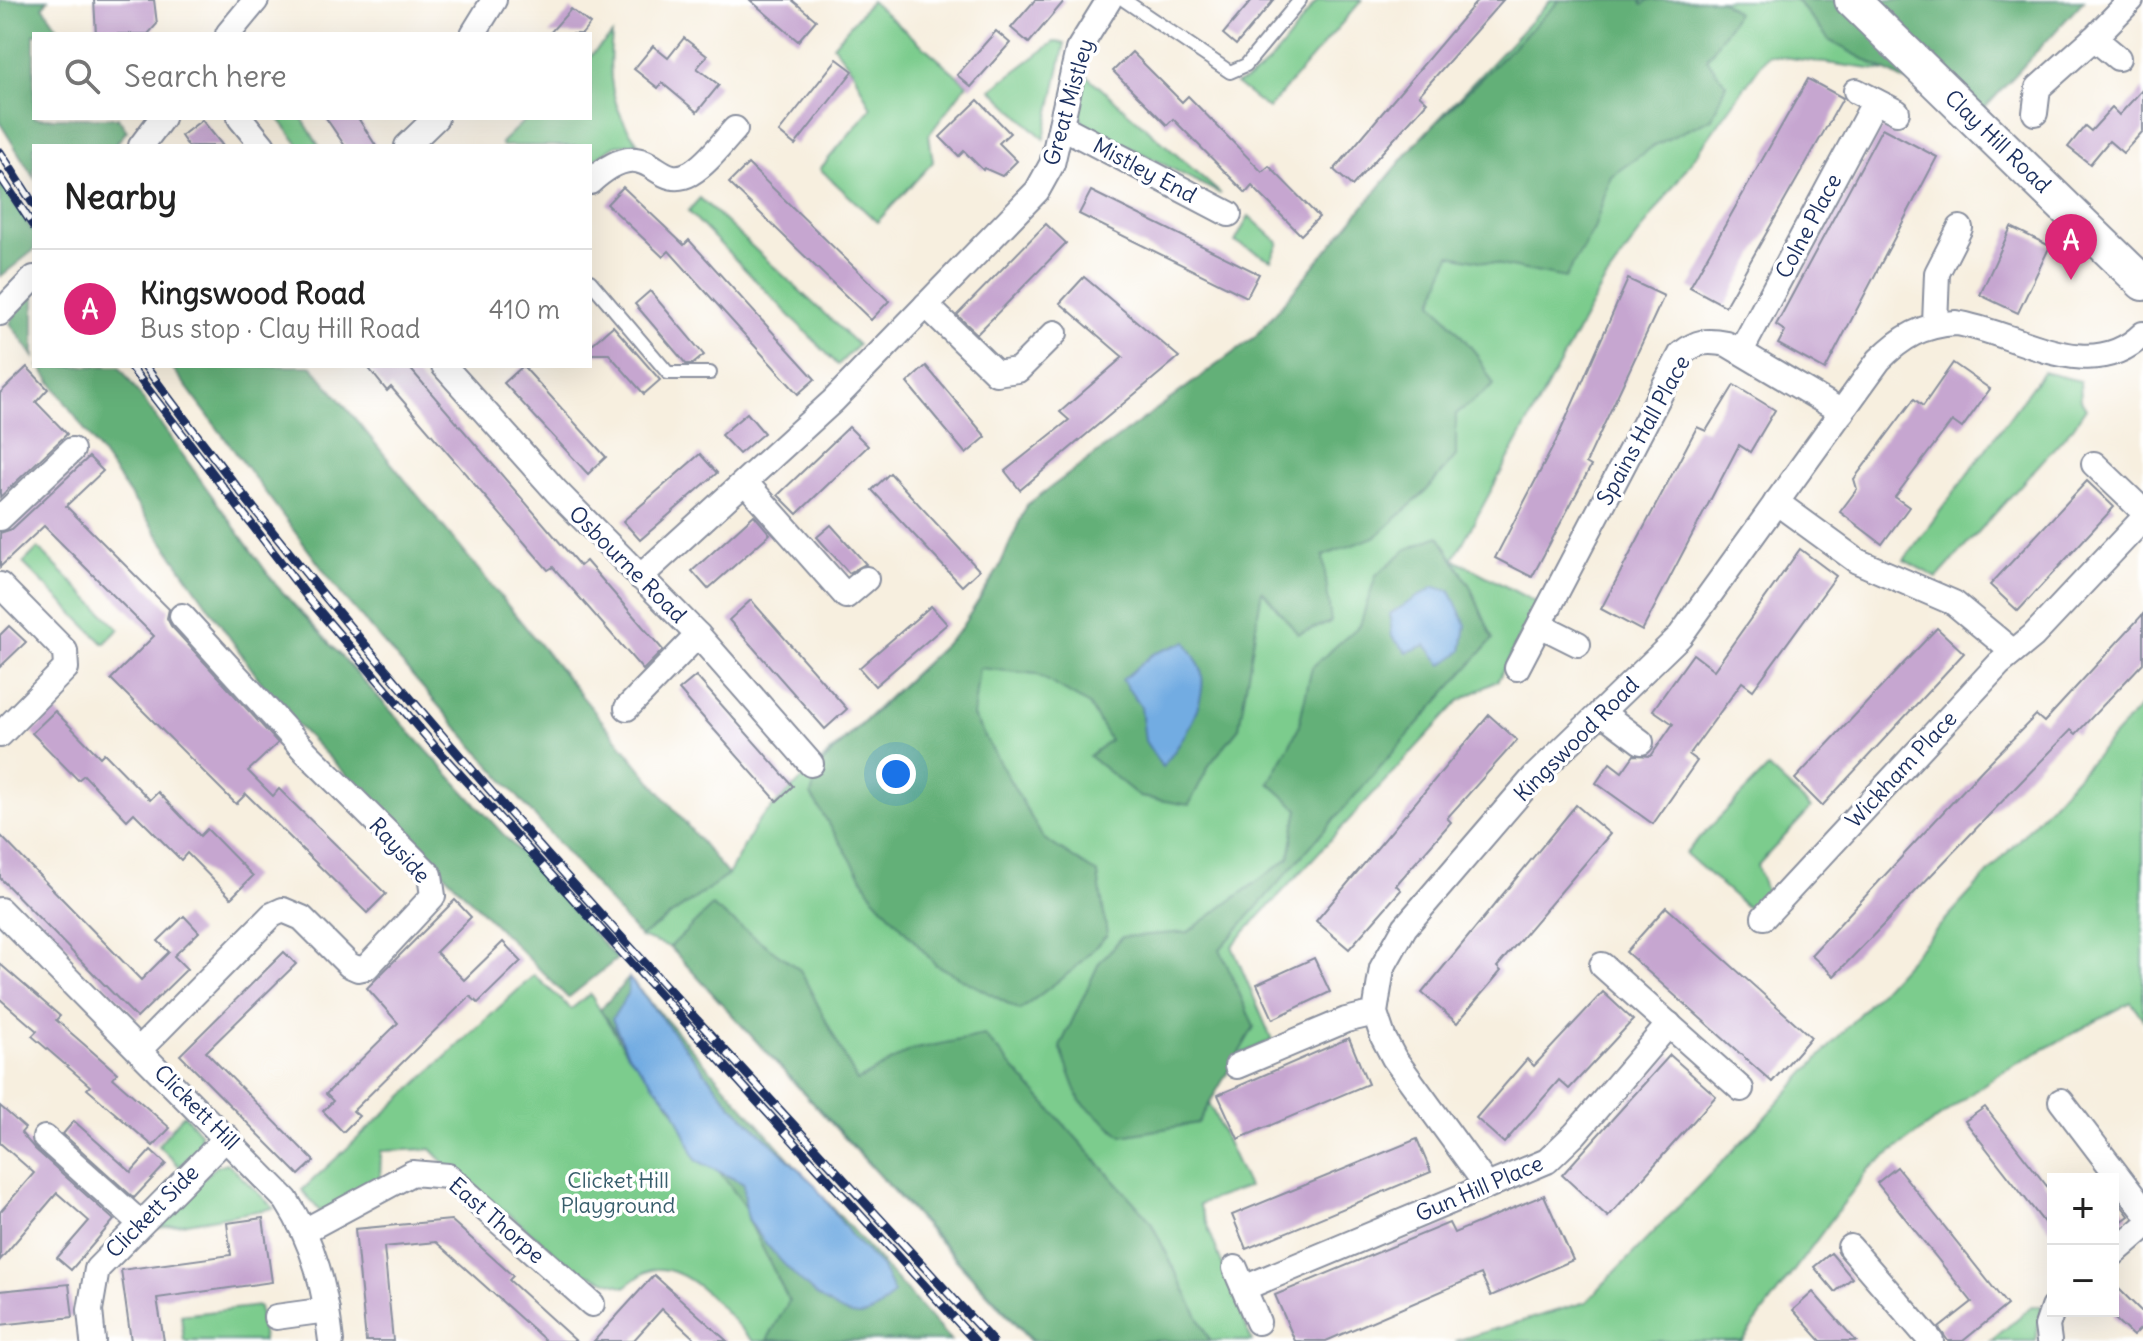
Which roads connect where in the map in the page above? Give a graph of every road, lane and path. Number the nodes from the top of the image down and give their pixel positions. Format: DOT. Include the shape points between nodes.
graph roads {
  1 [pos="255,0"];
  2 [pos="494,0"];
  3 [pos="1109,0"];
  4 [pos="1124,0"];
  5 [pos="1300,0"];
  6 [pos="1852,0"];
  7 [pos="2131,0"];
  8 [pos="230,32"];
  9 [pos="474,32"];
  10 [pos="2094,38"];
  11 [pos="2118,58"];
  12 [pos="1876,101"];
  13 [pos="2035,113"];
  14 [pos="160,120"];
  15 [pos="242,120"];
  16 [pos="434,120"];
  17 [pos="1061,126"];
  18 [pos="735,129"];
  19 [pos="142,144"];
  20 [pos="261,144"];
  21 [pos="409,144"];
  22 [pos="592,180"];
  23 [pos="1229,214"];
  24 [pos="1960,228"];
  25 [pos="32,280"];
  26 [pos="592,283"];
  27 [pos="2143,283"];
  28 [pos="926,305"];
  29 [pos="0,313"];
  30 [pos="1935,324"];
  31 [pos="1055,333"];
  32 [pos="2143,334"];
  33 [pos="1741,351"];
  34 [pos="446,368"];
  35 [pos="710,373"];
  36 [pos="1842,412"];
  37 [pos="72,450"];
  38 [pos="2094,464"];
  39 [pos="745,482"];
  40 [pos="1776,502"];
  41 [pos="2143,511"];
  42 [pos="0,518"];
  43 [pos="2143,519"];
  44 [pos="640,577"];
  45 [pos="866,579"];
  46 [pos="0,585"];
  47 [pos="182,616"];
  48 [pos="1540,625"];
  49 [pos="698,635"];
  50 [pos="1578,644"];
  51 [pos="2012,651"];
  52 [pos="1517,668"];
  53 [pos="627,708"];
  54 [pos="1601,712"];
  55 [pos="0,735"];
  56 [pos="1641,742"];
  57 [pos="811,764"];
  58 [pos="0,910"];
  59 [pos="1764,917"];
  60 [pos="1602,965"];
  61 [pos="1375,1013"];
  62 [pos="1669,1024"];
  63 [pos="139,1050"];
  64 [pos="1237,1066"];
  65 [pos="1741,1089"];
  66 [pos="2061,1101"];
  67 [pos="227,1137"];
  68 [pos="45,1138"];
  69 [pos="1487,1186"];
  70 [pos="2143,1209"];
  71 [pos="139,1222"];
  72 [pos="2143,1228"];
  73 [pos="306,1230"];
  74 [pos="1850,1247"];
  75 [pos="2119,1249"];
  76 [pos="592,1304"];
  77 [pos="327,1310"];
  78 [pos="276,1317"];
  79 [pos="2050,1317"];
  80 [pos="1258,1322"];
  81 [pos="93,1341"];
  82 [pos="331,1341"];
  83 [pos="1931,1341"];
  84 [pos="2049,1341"];
  1 -- 8 [label="street"];
  2 -- 9 [label="street"];
  3 -- 17 [label="street, Great Mistley" via="1078,50"];
  4 -- 5 [label="lane" via="1230,72 1246,65"];
  6 -- 27 [label="street, Clay Hill Road"];
  7 -- 10 [label="street"];
  10 -- 11 [label="street"];
  10 -- 13 [label="street" via="2038,88"];
  12 -- 33 [label="street, Colne Place"];
  14 -- 19 [label="street"];
  15 -- 20 [label="street"];
  16 -- 21 [label="street"];
  17 -- 23 [label="street, Mistley End"];
  17 -- 28 [label="street, Great Mistley" via="1052,164 1037,191"];
  18 -- 22 [label="street" via="703,164 681,177 628,158"];
  24 -- 30 [label="street" via="1937,273"];
  25 -- 29 [label="street"];
  26 -- 35 [label="lane" via="668,373"];
  28 -- 31 [label="street" via="996,373 1018,370"];
  28 -- 39 [label="street, Great Mistley"];
  30 -- 32 [label="street, Kingswood Road" via="1977,326 2085,359 2122,351"];
  30 -- 36 [label="street, Kingswood Road" via="1898,340"];
  33 -- 36 [label="street, Spains Hall Place"];
  33 -- 48 [label="street, Spains Hall Place" via="1709,341 1681,354"];
  34 -- 44 [label="street, Osbourne Road"];
  36 -- 40 [label="street, Kingswood Road"];
  37 -- 42 [label="street"];
  38 -- 41 [label="street"];
  39 -- 44 [label="street, Great Mistley"];
  39 -- 45 [label="street" via="846,596"];
  40 -- 51 [label="street" via="1857,561 1954,603"];
  40 -- 54 [label="street, Kingswood Road" via="1680,636"];
  43 -- 51 [label="street, Wickham Place" via="2033,636"];
  44 -- 49 [label="street, Osbourne Road"];
  46 -- 55 [label="street" via="65,651 66,668"];
  47 -- 63 [label="street, Rayside" via="306,752 430,875 433,896 367,967 358,969 302,918 283,910 272,915"];
  48 -- 50 [label="street"];
  48 -- 52 [label="street, Spains Hall Place"];
  49 -- 53 [label="street"];
  49 -- 57 [label="street, Osbourne Road"];
  51 -- 59 [label="street, Wickham Place" via="1781,881"];
  54 -- 56 [label="street"];
  54 -- 61 [label="street, Kingswood Road" via="1534,777 1405,927 1382,968"];
  58 -- 63 [label="street, Clickett Hill"];
  60 -- 62 [label="street"];
  61 -- 64 [label="street"];
  61 -- 69 [label="street" via="1394,1058"];
  62 -- 65 [label="street"];
  62 -- 69 [label="street, Gun Hill Place" via="1561,1149 1530,1169"];
  63 -- 67 [label="street, Clickett Hill"];
  66 -- 70 [label="street"];
  67 -- 71 [label="street, Clickett Side"];
  67 -- 73 [label="street, Clickett Hill" via="286,1200"];
  68 -- 71 [label="street"];
  69 -- 80 [label="street, Gun Hill Place" via="1239,1278"];
  71 -- 81 [label="street, Clickett Side" via="97,1269 90,1310"];
  72 -- 75 [label="street"];
  73 -- 76 [label="street, East Thorpe" via="412,1173 448,1176"];
  73 -- 77 [label="street, Clickett Hill" via="323,1278"];
  74 -- 83 [label="street"];
  77 -- 78 [label="street"];
  77 -- 82 [label="street, Clickett Hill"];
  79 -- 84 [label="street"];
}
